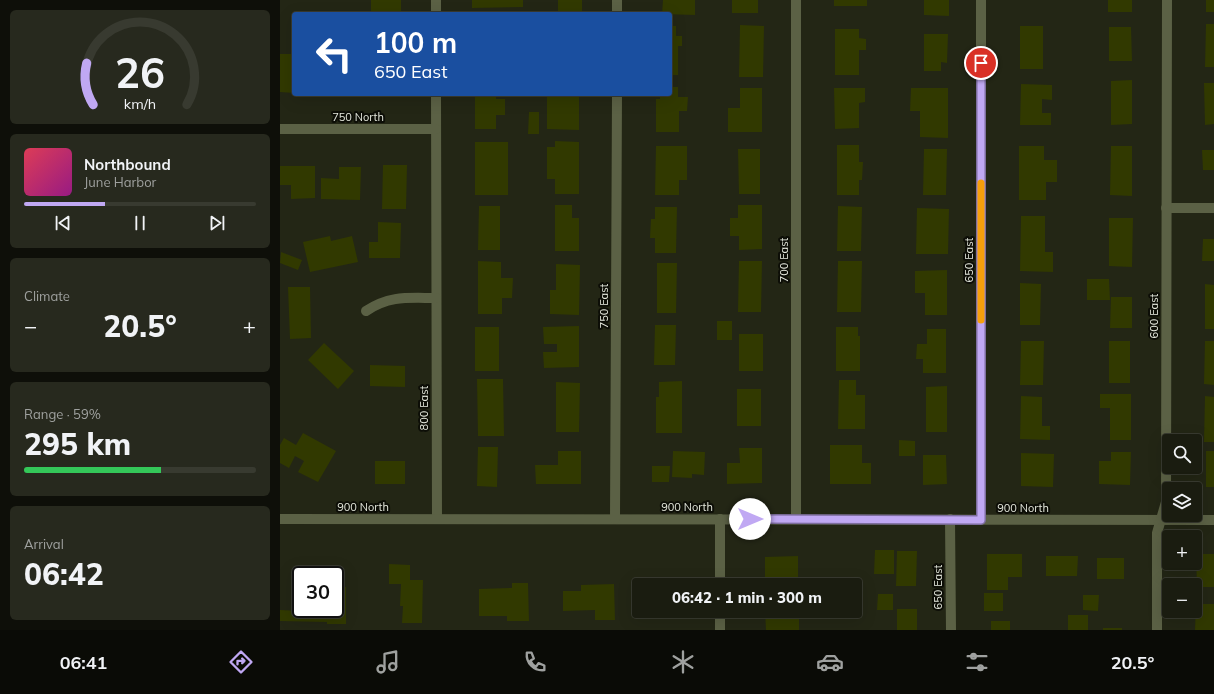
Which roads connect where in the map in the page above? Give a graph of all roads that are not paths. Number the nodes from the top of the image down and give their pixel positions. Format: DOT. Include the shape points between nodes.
graph roads {
  1 [pos="436,0"];
  2 [pos="617,0"];
  3 [pos="796,0"];
  4 [pos="981,0"];
  5 [pos="1167,0"];
  6 [pos="436,12"];
  7 [pos="617,12"];
  8 [pos="436,96"];
  9 [pos="616,96"];
  10 [pos="280,129"];
  11 [pos="436,129"];
  12 [pos="1166,208"];
  13 [pos="1214,208"];
  14 [pos="436,298"];
  15 [pos="366,311"];
  16 [pos="280,519"];
  17 [pos="437,519"];
  18 [pos="615,519"];
  19 [pos="720,519"];
  20 [pos="796,519"];
  21 [pos="950,519"];
  22 [pos="981,520"];
  23 [pos="1161,520"];
  24 [pos="1214,520"];
  25 [pos="720,578"];
  26 [pos="720,618"];
  27 [pos="720,630"];
  28 [pos="951,630"];
  29 [pos="1157,630"];
  1 -- 6 [label="street"];
  2 -- 7 [label="street"];
  3 -- 20 [label="street, 700 East"];
  4 -- 22 [label="street, 650 East"];
  5 -- 12 [label="street, 600 East"];
  8 -- 11 [label="street, 800 East"];
  9 -- 18 [label="street, 750 East"];
  10 -- 11 [label="street, 750 North"];
  11 -- 14 [label="street, 800 East"];
  12 -- 13 [label="street"];
  12 -- 23 [label="street, 600 East" via="1166,502"];
  14 -- 15 [label="street" via="388,300"];
  14 -- 17 [label="street, 800 East"];
  16 -- 17 [label="street, 900 North"];
  17 -- 18 [label="street, 900 North"];
  18 -- 19 [label="street, 900 North"];
  19 -- 20 [label="street, 900 North"];
  19 -- 25 [label="street"];
  20 -- 21 [label="street, 900 North"];
  21 -- 22 [label="street, 900 North"];
  21 -- 28 [label="street, 650 East"];
  22 -- 23 [label="street, 900 North"];
  23 -- 24 [label="street, 900 North"];
  23 -- 29 [label="street, 600 East" via="1157,533"];
  26 -- 27 [label="street"];
}
